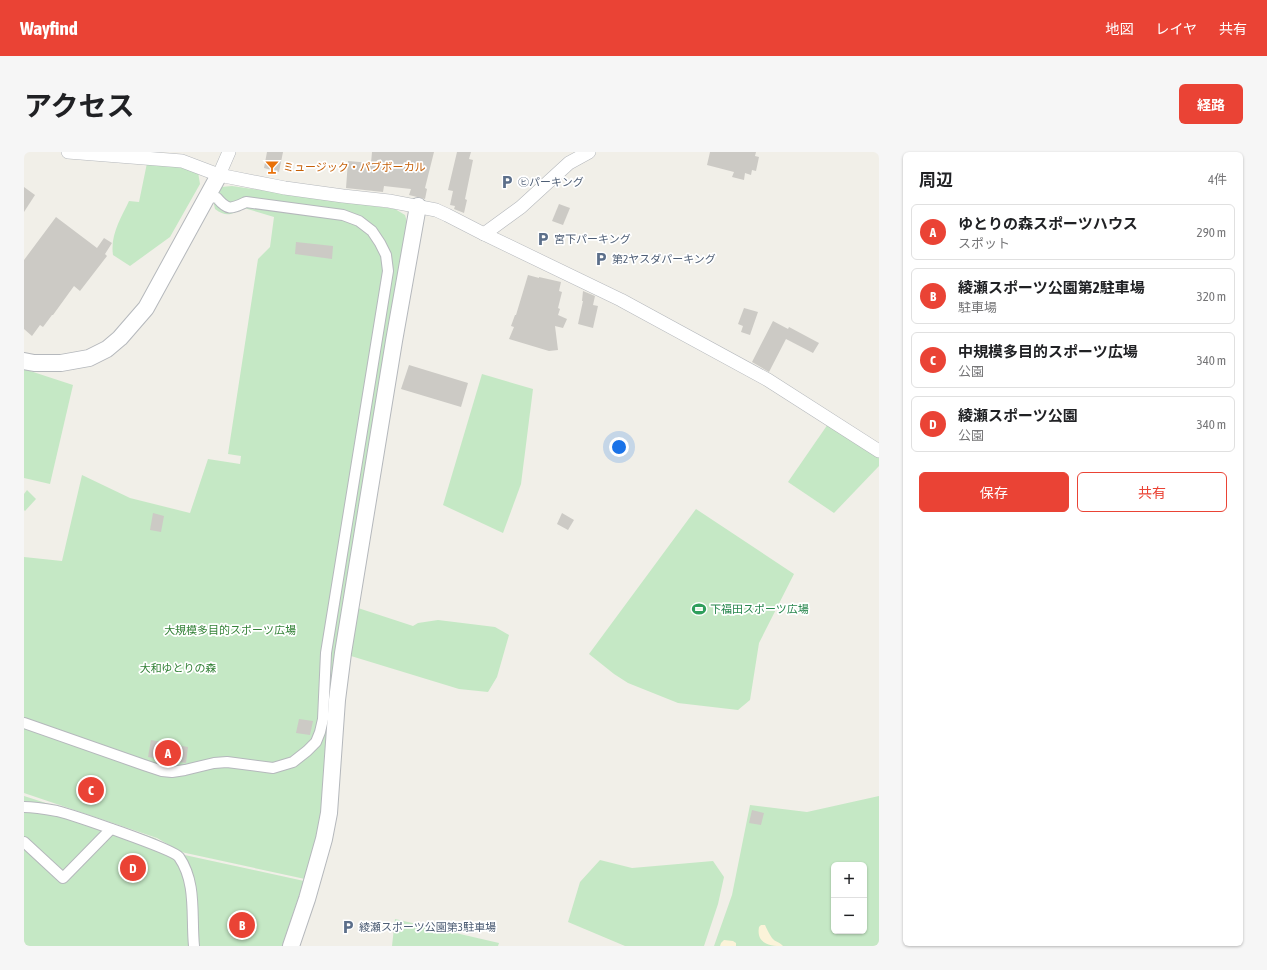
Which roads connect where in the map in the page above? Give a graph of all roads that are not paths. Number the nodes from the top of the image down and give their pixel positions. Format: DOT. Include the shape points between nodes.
graph roads {
  1 [pos="68,152"];
  2 [pos="229,152"];
  3 [pos="588,152"];
  4 [pos="105,154"];
  5 [pos="219,175"];
  6 [pos="208,196"];
  7 [pos="418,206"];
  8 [pos="484,234"];
  9 [pos="24,361"];
  10 [pos="879,451"];
  11 [pos="24,723"];
  12 [pos="24,807"];
  13 [pos="111,829"];
  14 [pos="24,842"];
  15 [pos="194,946"];
  16 [pos="291,946"];
  1 -- 4 [label="street"];
  2 -- 5 [label="street"];
  3 -- 8 [label="street" via="569,162 521,207"];
  4 -- 5 [label="street" via="182,161"];
  5 -- 6 [label="street"];
  5 -- 7 [label="street" via="285,188"];
  6 -- 9 [label="street" via="146,308 120,338 107,349 89,358 61,364"];
  6 -- 11 [label="street" via="217,198 224,206 234,208 246,202 343,215 359,221 372,231 386,255 388,271 326,653 323,719 320,732 316,742 293,762 273,768 227,762 172,772 144,765"];
  7 -- 8 [label="street" via="436,210"];
  7 -- 16 [label="street" via="343,653 329,812 307,899"];
  8 -- 10 [label="street" via="621,300 768,380"];
  12 -- 13 [label="street" via="58,811"];
  13 -- 14 [label="street" via="63,878"];
  13 -- 15 [label="street" via="158,845 179,856 190,879"];
}
